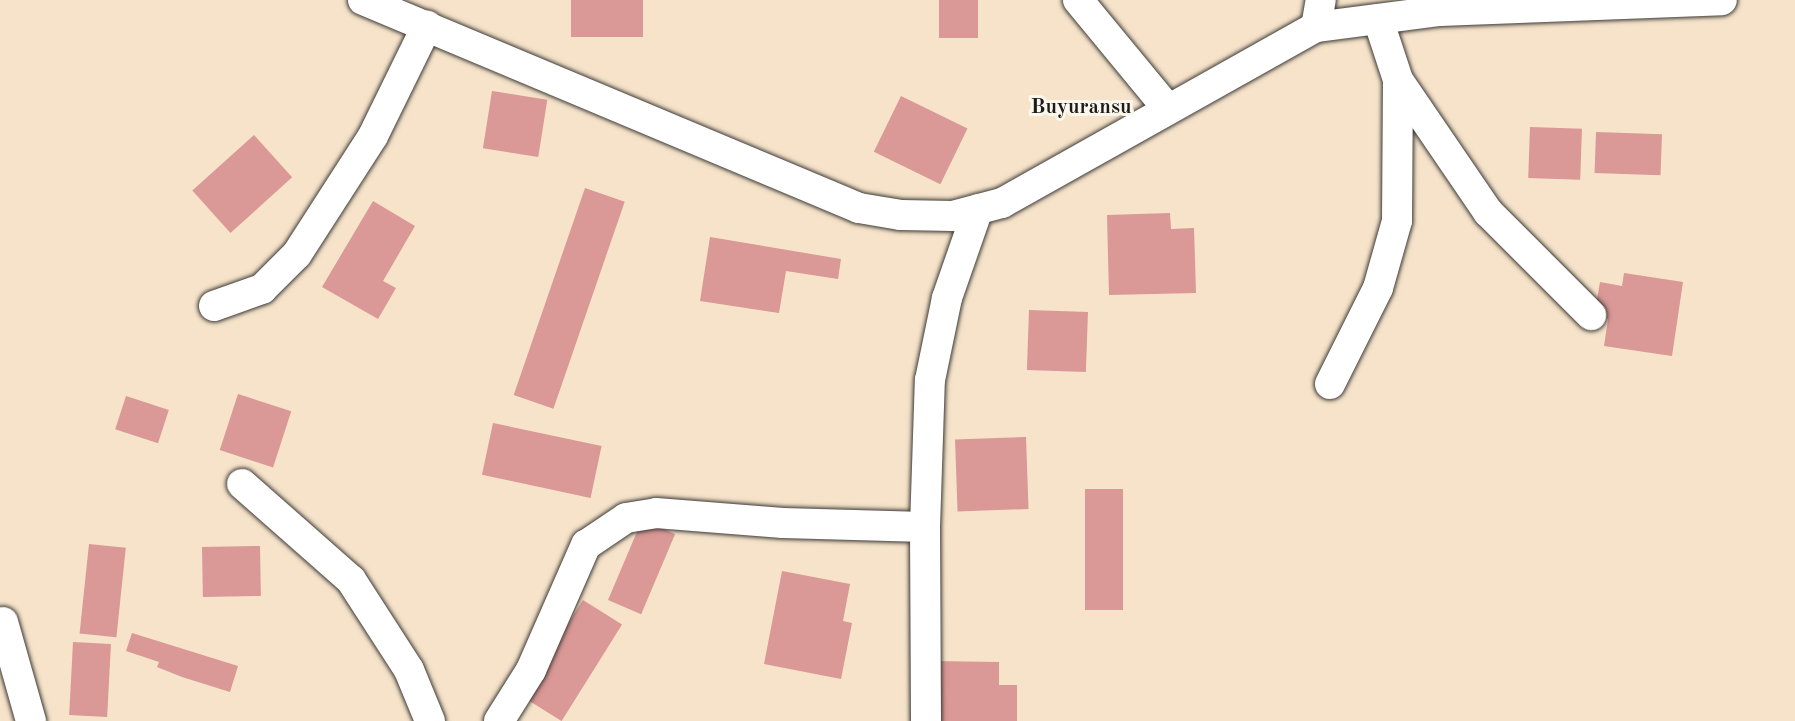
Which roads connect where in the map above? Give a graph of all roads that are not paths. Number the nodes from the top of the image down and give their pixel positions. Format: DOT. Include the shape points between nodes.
graph roads {
  1 [pos="363,0"];
  2 [pos="1078,0"];
  3 [pos="1722,0"];
  4 [pos="1318,14"];
  5 [pos="1378,19"];
  6 [pos="426,26"];
  7 [pos="1398,80"];
  8 [pos="1168,109"];
  9 [pos="978,209"];
  10 [pos="214,306"];
  11 [pos="1591,315"];
  12 [pos="1330,384"];
  13 [pos="242,484"];
  14 [pos="925,527"];
  15 [pos="3,622"];
  16 [pos="31,721"];
  17 [pos="430,721"];
  18 [pos="499,721"];
  19 [pos="926,721"];
  1 -- 6 [label="street"];
  2 -- 8 [label="street"];
  3 -- 5 [label="street" via="1440,11"];
  4 -- 5 [label="street"];
  4 -- 8 [label="street"];
  5 -- 7 [label="street"];
  6 -- 9 [label="street" via="859,208 901,215 953,216"];
  6 -- 10 [label="street" via="373,136 297,254 262,289"];
  7 -- 11 [label="street" via="1488,212"];
  7 -- 12 [label="street" via="1397,221 1378,288"];
  8 -- 9 [label="street" via="1002,203"];
  9 -- 14 [label="street" via="947,298 930,380"];
  13 -- 17 [label="street" via="351,580 409,670"];
  14 -- 18 [label="street" via="783,523 656,513 626,518 586,545 531,670"];
  14 -- 19 [label="street"];
  15 -- 16 [label="street"];
}
